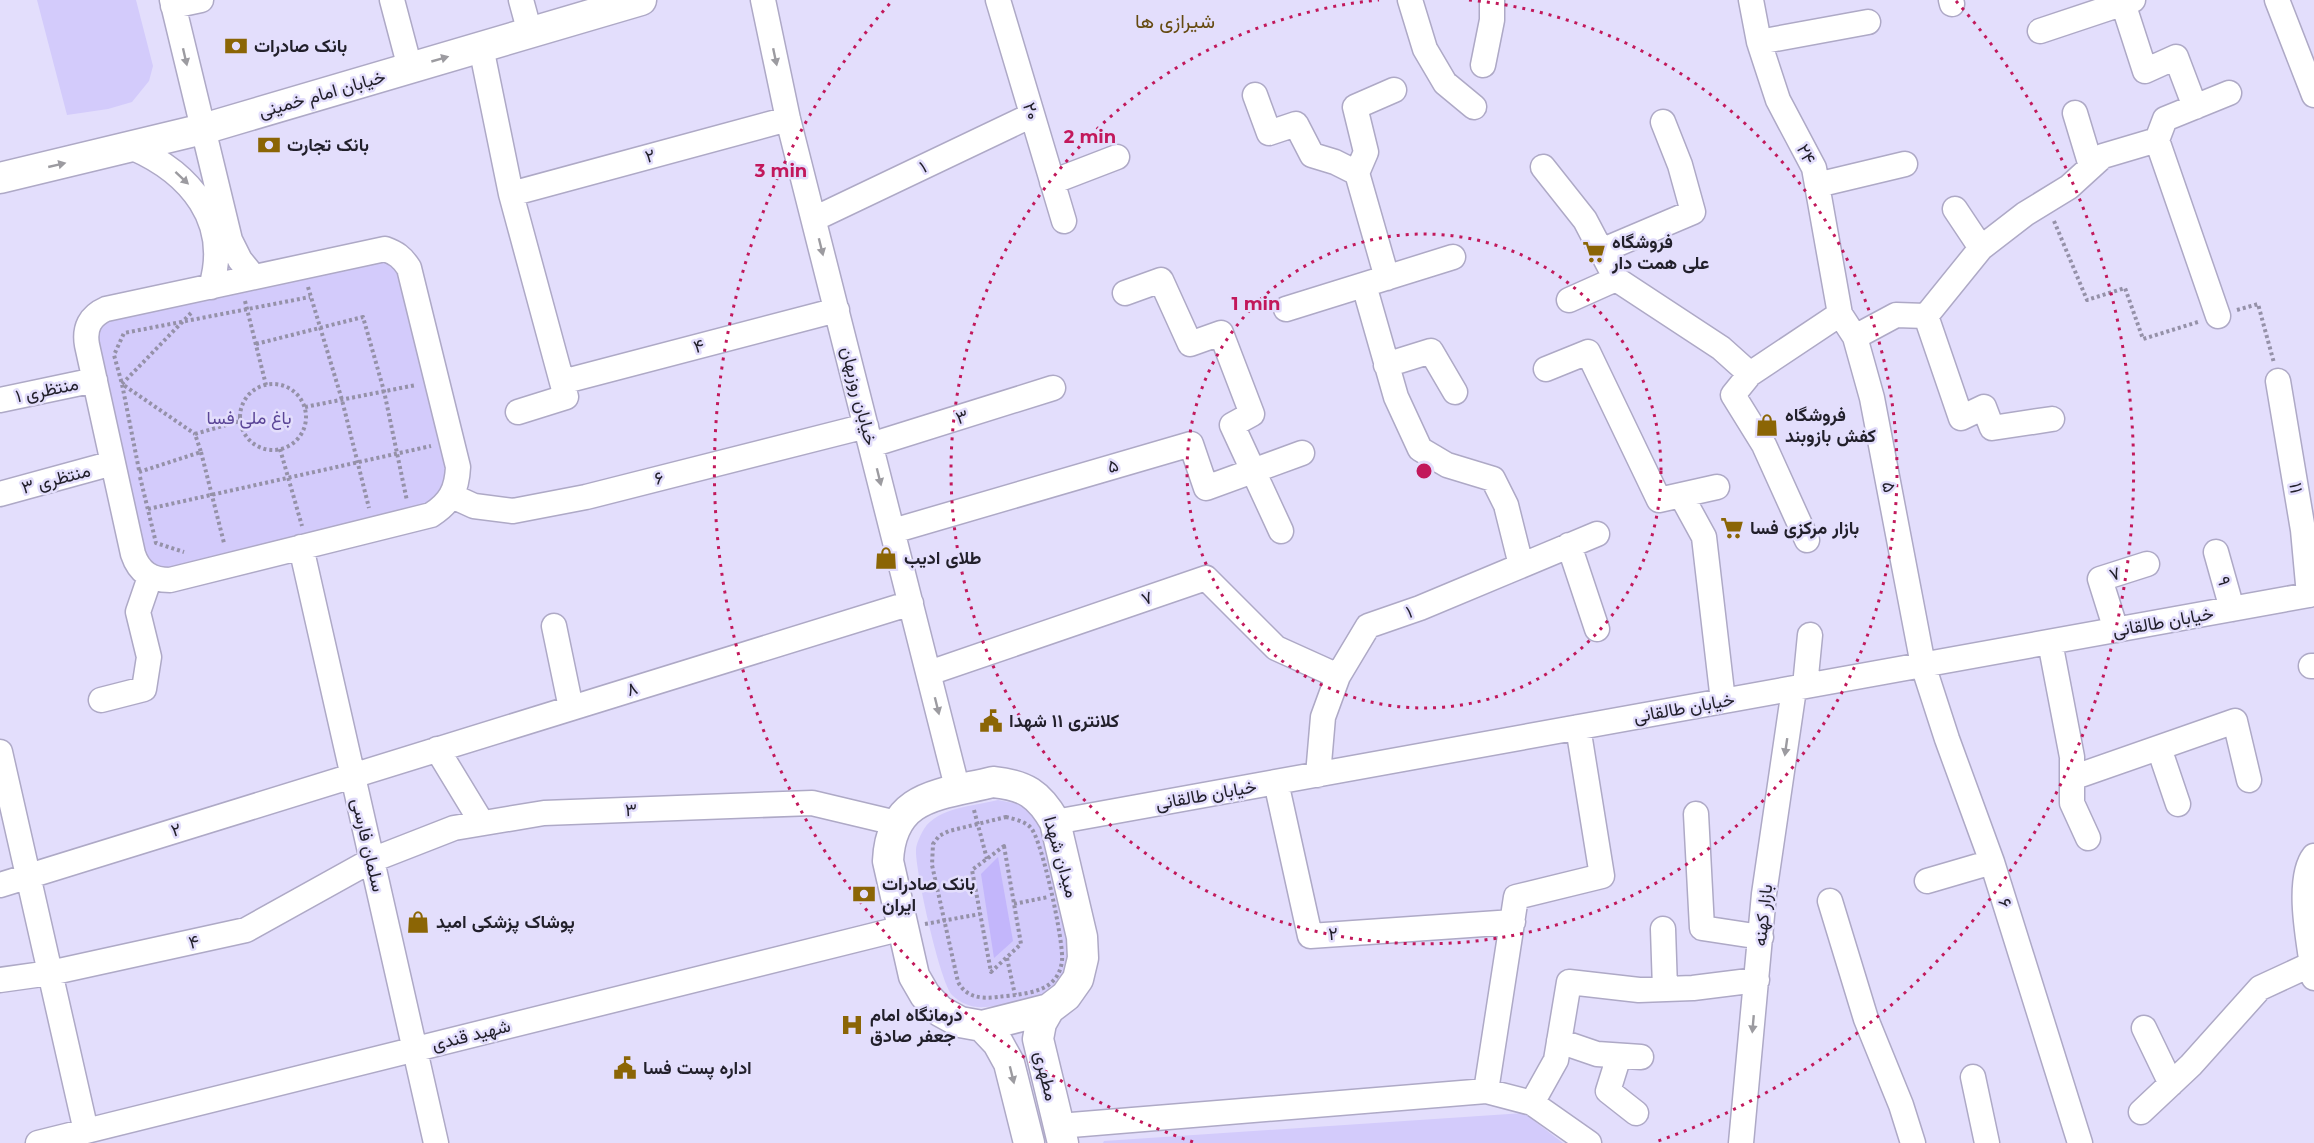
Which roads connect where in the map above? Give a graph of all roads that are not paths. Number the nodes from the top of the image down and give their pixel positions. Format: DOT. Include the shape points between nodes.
graph roads {
  1 [pos="201,0"];
  2 [pos="392,0"];
  3 [pos="521,0"];
  4 [pos="641,0"];
  5 [pos="763,0"];
  6 [pos="998,0"];
  7 [pos="1410,0"];
  8 [pos="1492,0"];
  9 [pos="1751,0"];
  10 [pos="2277,0"];
  11 [pos="2126,1"];
  12 [pos="172,3"];
  13 [pos="1868,22"];
  14 [pos="2040,31"];
  15 [pos="530,33"];
  16 [pos="1759,42"];
  17 [pos="481,47"];
  18 [pos="1483,65"];
  19 [pos="410,68"];
  20 [pos="1394,90"];
  21 [pos="2229,93"];
  22 [pos="1255,95"];
  23 [pos="2314,95"];
  24 [pos="1474,107"];
  25 [pos="2195,107"];
  26 [pos="2075,113"];
  27 [pos="1032,114"];
  28 [pos="788,119"];
  29 [pos="1664,122"];
  30 [pos="203,129"];
  31 [pos="2157,140"];
  32 [pos="133,148"];
  33 [pos="1117,157"];
  34 [pos="1905,164"];
  35 [pos="2091,166"];
  36 [pos="1543,167"];
  37 [pos="1357,173"];
  38 [pos="0,178"];
  39 [pos="1052,182"];
  40 [pos="1817,185"];
  41 [pos="511,194"];
  42 [pos="1955,208"];
  43 [pos="814,219"];
  44 [pos="1064,221"];
  45 [pos="1981,248"];
  46 [pos="1601,251"];
  47 [pos="1453,257"];
  48 [pos="248,278"];
  49 [pos="1387,278"];
  50 [pos="1616,279"];
  51 [pos="1364,285"];
  52 [pos="211,286"];
  53 [pos="1125,293"];
  54 [pos="1569,300"];
  55 [pos="837,309"];
  56 [pos="1286,309"];
  57 [pos="1840,314"];
  58 [pos="1926,316"];
  59 [pos="2218,316"];
  60 [pos="1855,337"];
  61 [pos="1386,365"];
  62 [pos="1546,369"];
  63 [pos="1750,374"];
  64 [pos="95,380"];
  65 [pos="2278,381"];
  66 [pos="562,382"];
  67 [pos="1053,388"];
  68 [pos="1455,392"];
  69 [pos="0,400"];
  70 [pos="518,412"];
  71 [pos="2052,419"];
  72 [pos="869,436"];
  73 [pos="1302,453"];
  74 [pos="123,471"];
  75 [pos="1252,471"];
  76 [pos="1716,488"];
  77 [pos="0,494"];
  78 [pos="1681,495"];
  79 [pos="452,496"];
  80 [pos="893,531"];
  81 [pos="1281,531"];
  82 [pos="303,534"];
  83 [pos="1597,534"];
  84 [pos="1807,540"];
  85 [pos="1569,545"];
  86 [pos="2216,552"];
  87 [pos="2147,564"];
  88 [pos="1521,565"];
  89 [pos="150,577"];
  90 [pos="2312,595"];
  91 [pos="911,603"];
  92 [pos="2232,609"];
  93 [pos="554,626"];
  94 [pos="1597,629"];
  95 [pos="2115,630"];
  96 [pos="1810,635"];
  97 [pos="2050,642"];
  98 [pos="1923,665"];
  99 [pos="928,673"];
  100 [pos="1338,676"];
  101 [pos="1800,688"];
  102 [pos="101,700"];
  103 [pos="1723,701"];
  104 [pos="571,708"];
  105 [pos="1578,727"];
  106 [pos="2159,748"];
  107 [pos="437,749"];
  108 [pos="0,752"];
  109 [pos="352,775"];
  110 [pos="1318,775"];
  111 [pos="2072,778"];
  112 [pos="2249,780"];
  113 [pos="1276,782"];
  114 [pos="966,798"];
  115 [pos="2178,804"];
  116 [pos="1696,814"];
  117 [pos="1055,822"];
  118 [pos="482,823"];
  119 [pos="896,823"];
  120 [pos="2088,838"];
  121 [pos="2314,856"];
  122 [pos="372,860"];
  123 [pos="1992,862"];
  124 [pos="29,876"];
  125 [pos="1927,881"];
  126 [pos="0,885"];
  127 [pos="1830,901"];
  128 [pos="1513,922"];
  129 [pos="903,928"];
  130 [pos="1664,929"];
  131 [pos="1761,938"];
  132 [pos="2313,968"];
  133 [pos="50,973"];
  134 [pos="0,980"];
  135 [pos="1757,980"];
  136 [pos="1665,989"];
  137 [pos="1049,1009"];
  138 [pos="982,1026"];
  139 [pos="2144,1028"];
  140 [pos="1559,1041"];
  141 [pos="415,1049"];
  142 [pos="1973,1077"];
  143 [pos="2171,1084"];
  144 [pos="1486,1091"];
  145 [pos="1532,1103"];
  146 [pos="2141,1112"];
  147 [pos="1636,1113"];
  148 [pos="86,1131"];
  149 [pos="1061,1134"];
  150 [pos="38,1143"];
  151 [pos="436,1143"];
  152 [pos="1029,1143"];
  153 [pos="1589,1143"];
  154 [pos="1741,1143"];
  155 [pos="1913,1143"];
  156 [pos="1987,1143"];
  157 [pos="2080,1143"];
  1 -- 12 [label="street"];
  2 -- 19 [label="street"];
  3 -- 15 [label="street"];
  4 -- 15 [label="main road, خیابان امام خمینی"];
  5 -- 28 [label="street, خیابان روزبهان, one-way"];
  6 -- 27 [label="street, ۲۰"];
  7 -- 24 [label="street" via="1425,49 1445,83"];
  8 -- 18 [label="street"];
  9 -- 16 [label="street, ۲۴"];
  10 -- 23 [label="street"];
  11 -- 14 [label="street"];
  11 -- 25 [label="street" via="2145,71 2176,57"];
  12 -- 30 [label="street, one-way"];
  13 -- 16 [label="street"];
  15 -- 17 [label="main road, خیابان امام خمینی"];
  16 -- 40 [label="street, ۲۴" via="1778,100 1814,168"];
  19 -- 17 [label="main road, خیابان امام خمینی, one-way"];
  17 -- 41 [label="street"];
  19 -- 30 [label="main road, خیابان امام خمینی"];
  20 -- 37 [label="street" via="1355,107 1366,152"];
  21 -- 25 [label="street"];
  22 -- 37 [label="street" via="1269,133 1296,124 1312,155"];
  25 -- 31 [label="street" via="2164,119"];
  26 -- 35 [label="street"];
  27 -- 39 [label="street, ۲۰"];
  27 -- 43 [label="street, ۱"];
  28 -- 41 [label="street, ۲"];
  28 -- 43 [label="street, خیابان روزبهان"];
  29 -- 46 [label="street" via="1693,212"];
  30 -- 32 [label="main road, خیابان امام خمینی"];
  30 -- 48 [label="street" via="230,240"];
  31 -- 35 [label="street" via="2103,156"];
  31 -- 59 [label="street"];
  38 -- 32 [label="main road, خیابان امام خمینی, one-way"];
  32 -- 52 [label="street, one-way" via="178,174 207,211 217,268"];
  33 -- 39 [label="street"];
  34 -- 40 [label="street"];
  35 -- 45 [label="street" via="2069,187"];
  36 -- 46 [label="street" via="1585,220"];
  37 -- 49 [label="street"];
  39 -- 44 [label="street, ۲۰"];
  40 -- 57 [label="street, ۲۴"];
  41 -- 66 [label="street"];
  42 -- 45 [label="street"];
  43 -- 55 [label="street, خیابان روزبهان, one-way"];
  45 -- 58 [label="street"];
  46 -- 50 [label="street"];
  47 -- 49 [label="street"];
  48 -- 52 [label="street"];
  48 -- 79 [label="street" via="385,249 403,259 409,268 458,468"];
  49 -- 51 [label="street"];
  50 -- 54 [label="street"];
  50 -- 63 [label="street" via="1721,348"];
  51 -- 56 [label="street"];
  51 -- 61 [label="street"];
  52 -- 64 [label="street" via="98,313 87,327 86,336"];
  53 -- 75 [label="street" via="1161,280 1190,344 1221,333 1252,414 1232,425"];
  55 -- 66 [label="street, ۴"];
  55 -- 72 [label="street, خیابان روزبهان"];
  57 -- 60 [label="street, ۵"];
  57 -- 63 [label="street"];
  58 -- 60 [label="street" via="1896,315"];
  58 -- 71 [label="street" via="1961,418 1984,407 1992,429"];
  60 -- 98 [label="street, ۵" via="1872,398"];
  61 -- 68 [label="street" via="1431,351"];
  61 -- 88 [label="street" via="1420,449 1447,465 1493,479 1506,505"];
  62 -- 78 [label="street" via="1588,352 1659,500"];
  63 -- 84 [label="street" via="1733,395 1764,445"];
  64 -- 69 [label="street, منتظری ۱"];
  64 -- 74 [label="street"];
  65 -- 90 [label="street, ۱۱"];
  66 -- 70 [label="street" via="566,397"];
  67 -- 72 [label="street, ۳"];
  72 -- 79 [label="street, ۶" via="513,511 474,506"];
  72 -- 80 [label="street, خیابان روزبهان, one-way"];
  73 -- 75 [label="street, ۵"];
  74 -- 77 [label="street, منتظری ۳"];
  74 -- 89 [label="street" via="133,554"];
  75 -- 80 [label="street, ۵" via="1206,488 1191,444"];
  75 -- 81 [label="street"];
  76 -- 78 [label="street"];
  78 -- 103 [label="street" via="1704,537"];
  79 -- 82 [label="street" via="431,515 376,529"];
  80 -- 91 [label="street, خیابان روزبهان"];
  82 -- 89 [label="street" via="170,580"];
  82 -- 109 [label="street, سلمان فارسی"];
  83 -- 85 [label="street, ۱"];
  85 -- 88 [label="street, ۱"];
  85 -- 94 [label="street"];
  86 -- 92 [label="street, ۹"];
  87 -- 95 [label="street, ۷" via="2100,579"];
  88 -- 100 [label="street, ۱" via="1368,626"];
  89 -- 102 [label="street" via="138,612 149,657 144,689"];
  90 -- 92 [label="street, خیابان طالقانی"];
  91 -- 99 [label="street, خیابان روزبهان"];
  91 -- 104 [label="street, ۸"];
  92 -- 95 [label="street, خیابان طالقانی"];
  93 -- 104 [label="street"];
  95 -- 97 [label="street, خیابان طالقانی"];
  96 -- 101 [label="street, بازار کهنه"];
  97 -- 98 [label="street, خیابان طالقانی"];
  97 -- 111 [label="street" via="2072,757"];
  98 -- 101 [label="street, خیابان طالقانی"];
  98 -- 123 [label="street, ۶"];
  99 -- 100 [label="street, ۷" via="1206,578 1276,648"];
  99 -- 114 [label="street, خیابان روزبهان, one-way"];
  100 -- 110 [label="street, ۱" via="1323,717"];
  101 -- 103 [label="street, خیابان طالقانی"];
  101 -- 131 [label="street, بازار کهنه, one-way" via="1764,894"];
  103 -- 105 [label="street, خیابان طالقانی"];
  104 -- 107 [label="street, ۸"];
  105 -- 110 [label="street, خیابان طالقانی"];
  105 -- 128 [label="street" via="1602,876 1516,897"];
  106 -- 111 [label="street"];
  106 -- 112 [label="street" via="2235,721"];
  106 -- 115 [label="street"];
  107 -- 109 [label="street, ۸"];
  107 -- 118 [label="street"];
  108 -- 124 [label="street"];
  109 -- 122 [label="street, سلمان فارسی"];
  109 -- 124 [label="street, ۲"];
  110 -- 113 [label="street, خیابان طالقانی"];
  111 -- 120 [label="street" via="2072,803"];
  113 -- 117 [label="street, خیابان طالقانی"];
  113 -- 128 [label="street, ۲" via="1310,936"];
  114 -- 117 [label="main road, میدان شهدا" via="993,782 1012,784 1038,798"];
  114 -- 119 [label="main road, میدان شهدا" via="925,798"];
  116 -- 131 [label="street" via="1702,928"];
  117 -- 137 [label="main road, میدان شهدا" via="1062,894 1082,937 1083,958 1078,979 1066,996"];
  118 -- 119 [label="street, ۳" via="544,813 812,803"];
  118 -- 122 [label="street, ۳" via="454,828"];
  119 -- 129 [label="main road, میدان شهدا" via="888,842 888,861"];
  121 -- 132 [label="street" via="2307,864 2304,909"];
  122 -- 133 [label="street, ۴" via="246,930"];
  122 -- 141 [label="street, سلمان فارسی"];
  123 -- 125 [label="street"];
  123 -- 157 [label="street, ۶"];
  124 -- 126 [label="street, ۲"];
  124 -- 133 [label="street"];
  127 -- 155 [label="street" via="1866,1019"];
  128 -- 144 [label="street"];
  129 -- 138 [label="main road, میدان شهدا" via="914,976 925,996 940,1011 960,1022"];
  129 -- 141 [label="street, شهید قندی"];
  130 -- 136 [label="street"];
  131 -- 135 [label="street, بازار کهنه"];
  132 -- 143 [label="street" via="2260,988"];
  133 -- 134 [label="street, ۴"];
  133 -- 148 [label="street"];
  135 -- 136 [label="street"];
  135 -- 154 [label="street, بازار کهنه, one-way"];
  136 -- 140 [label="street" via="1569,982"];
  137 -- 138 [label="main road, میدان شهدا"];
  137 -- 149 [label="main road, مطهری" via="1038,1039"];
  138 -- 152 [label="main road, مطهری, one-way" via="1009,1063"];
  139 -- 143 [label="street"];
  140 -- 145 [label="street" via="1556,1060"];
  140 -- 147 [label="street" via="1598,1054 1630,1057 1608,1091"];
  141 -- 148 [label="street, شهید قندی"];
  141 -- 151 [label="street, سلمان فارسی"];
  142 -- 156 [label="street"];
  143 -- 146 [label="street"];
  144 -- 145 [label="street"];
  144 -- 149 [label="street"];
  145 -- 153 [label="street"];
  148 -- 150 [label="street, شهید قندی"];
}
